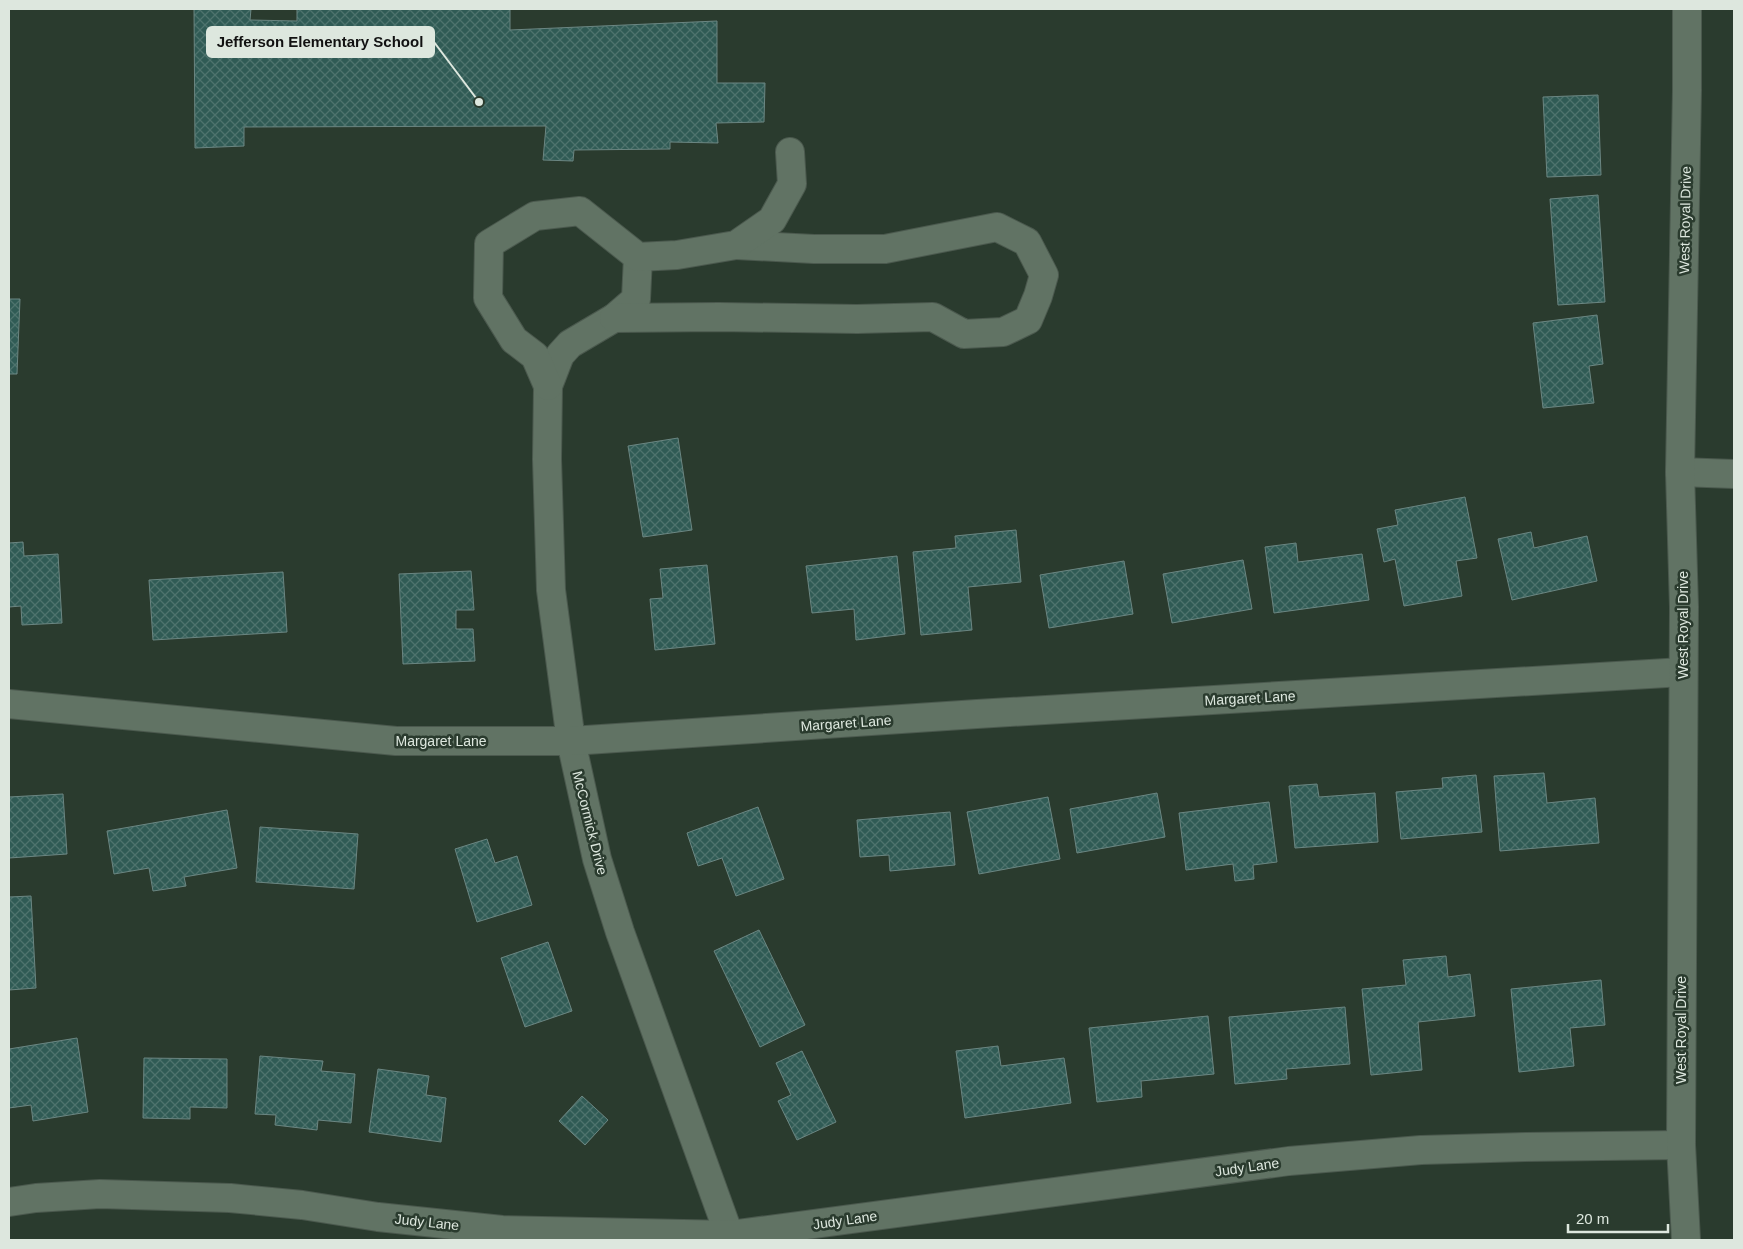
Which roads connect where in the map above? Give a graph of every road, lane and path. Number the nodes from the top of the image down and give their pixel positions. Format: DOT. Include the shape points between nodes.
graph roads {
  1 [pos="1687,9"];
  2 [pos="790,152"];
  3 [pos="736,245"];
  4 [pos="638,257"];
  5 [pos="614,318"];
  6 [pos="548,386"];
  7 [pos="1680,472"];
  8 [pos="1734,474"];
  9 [pos="1683,672"];
  10 [pos="9,704"];
  11 [pos="571,741"];
  12 [pos="1681,1145"];
  13 [pos="9,1202"];
  14 [pos="730,1238"];
  15 [pos="1686,1240"];
  1 -- 7 [label="street, West Royal Drive"];
  2 -- 3 [label="street" via="792,184 772,220"];
  3 -- 4 [label="street" via="677,255"];
  3 -- 5 [label="street" via="885,248 998,227 1027,242 1044,275 1028,320 1003,332 964,334 933,317"];
  4 -- 5 [label="street" via="636,300"];
  4 -- 6 [label="street" via="580,211 536,216 489,244 488,298 514,340 535,356"];
  5 -- 6 [label="street" via="570,344 560,355"];
  6 -- 11 [label="street, McCormick Drive" via="551,590"];
  7 -- 8 [label="street"];
  7 -- 9 [label="street, West Royal Drive"];
  9 -- 11 [label="street, Margaret Lane" via="997,712"];
  9 -- 12 [label="street, West Royal Drive"];
  10 -- 11 [label="street, Margaret Lane" via="396,741"];
  11 -- 14 [label="street, McCormick Drive" via="597,859 620,932"];
  12 -- 14 [label="street, Judy Lane" via="1421,1150 1289,1161"];
  12 -- 15 [label="street, West Royal Drive"];
  13 -- 14 [label="street, Judy Lane" via="100,1194 230,1198 502,1230"];
}
